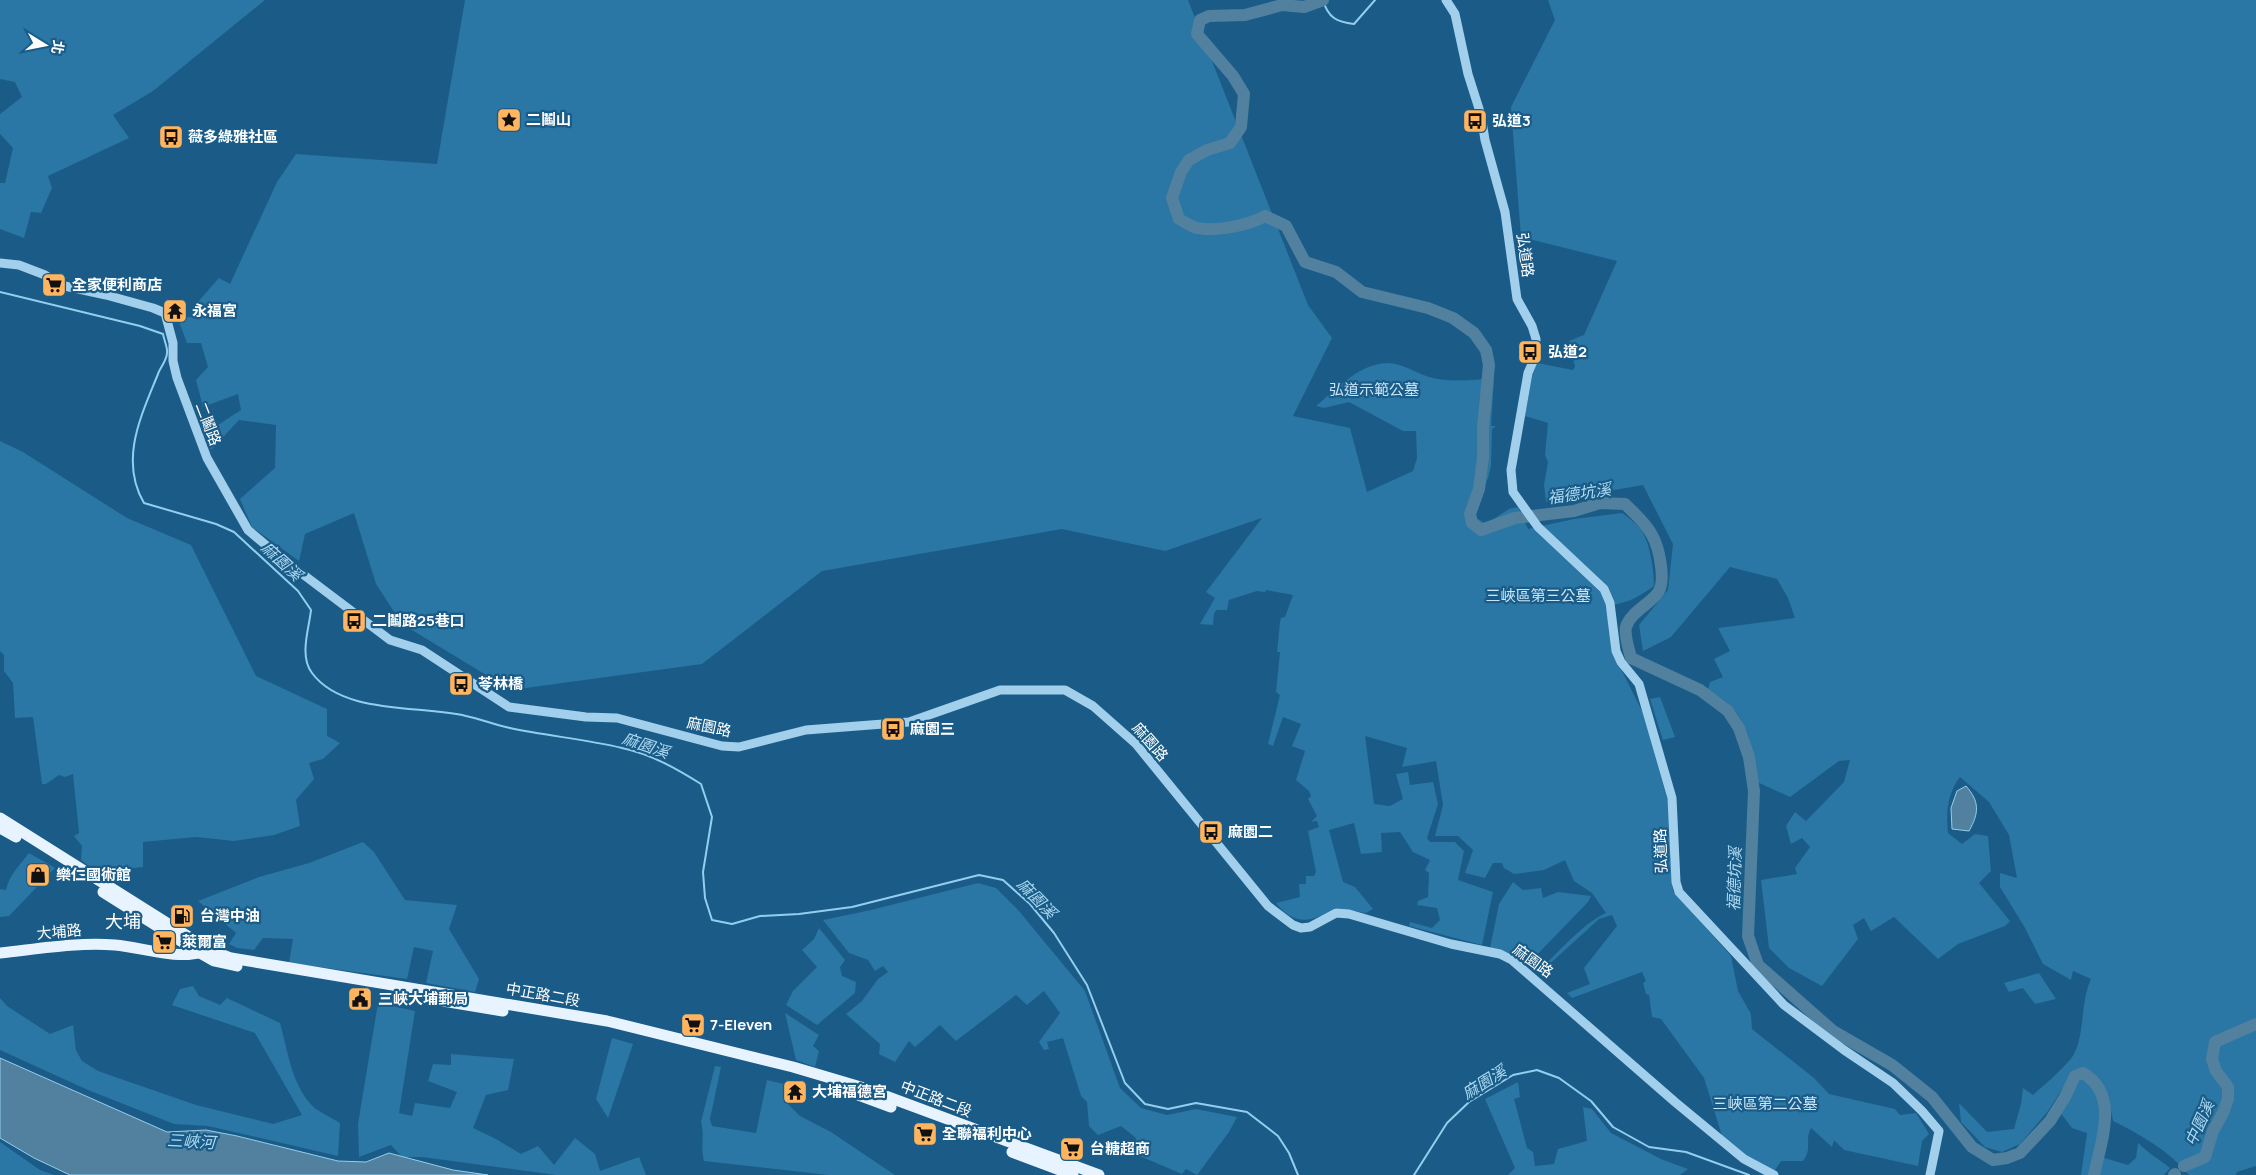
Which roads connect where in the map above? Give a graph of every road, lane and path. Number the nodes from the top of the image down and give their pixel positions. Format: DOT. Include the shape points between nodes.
graph roads {
  1 [pos="1447,2"];
  2 [pos="0,263"];
  3 [pos="390,640"];
  4 [pos="0,818"];
  5 [pos="0,828"];
  6 [pos="204,951"];
  7 [pos="0,953"];
  8 [pos="1073,1175"];
  9 [pos="1099,1175"];
  10 [pos="1774,1175"];
  11 [pos="1930,1175"];
  1 -- 11 [label="street, 弘道路" via="1455,14 1468,74 1482,115 1485,140 1505,212 1518,299 1536,339 1511,470 1513,492 1538,527 1604,590 1610,604 1616,651 1640,684 1672,798 1679,892 1784,1005 1899,1088 1922,1111 1939,1131"];
  2 -- 3 [label="street, 二鬮路" via="19,265 60,285 164,313 173,342 177,378 194,428 207,458 248,530"];
  3 -- 10 [label="street, 麻園路" via="422,650 509,707 617,718 722,746 739,747 806,730 909,722 1000,690 1065,690 1093,706 1129,738 1268,906 1293,925 1310,927 1336,913 1349,914 1451,944 1500,954 1512,960 1737,1153"];
  4 -- 6 [label="main road, 中正路二段"];
  5 -- 6 [label="main road, 中正路二段"];
  6 -- 7 [label="main road, 大埔路" via="183,954 87,944"];
  6 -- 8 [label="main road, 中正路二段" via="227,964 604,1029 824,1083"];
  6 -- 9 [label="main road, 中正路二段" via="607,1022 793,1068 864,1088"];
}
